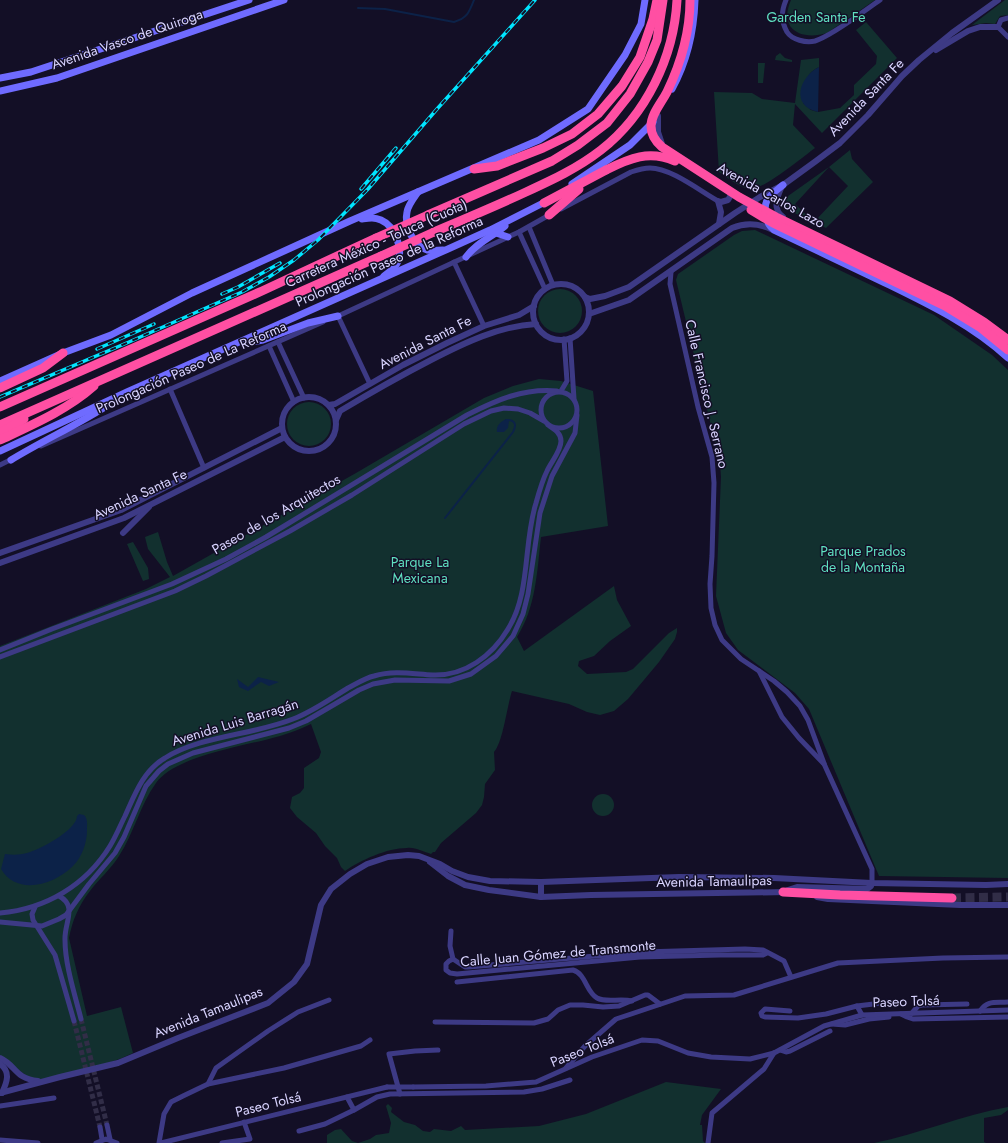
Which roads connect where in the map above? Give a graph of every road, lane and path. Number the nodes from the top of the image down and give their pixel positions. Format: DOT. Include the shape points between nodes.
graph roads {
  1 [pos="249,0"];
  2 [pos="284,0"];
  3 [pos="640,0"];
  4 [pos="645,0"];
  5 [pos="657,0"];
  6 [pos="663,0"];
  7 [pos="677,0"];
  8 [pos="690,0"];
  9 [pos="695,0"];
  10 [pos="786,0"];
  11 [pos="880,0"];
  12 [pos="998,0"];
  13 [pos="229,3"];
  14 [pos="1008,18"];
  15 [pos="641,24"];
  16 [pos="998,27"];
  17 [pos="1008,37"];
  18 [pos="919,60"];
  19 [pos="0,78"];
  20 [pos="0,90"];
  21 [pos="658,116"];
  22 [pos="474,169"];
  23 [pos="593,177"];
  24 [pos="783,185"];
  25 [pos="728,188"];
  26 [pos="418,192"];
  27 [pos="760,198"];
  28 [pos="718,201"];
  29 [pos="544,203"];
  30 [pos="549,215"];
  31 [pos="350,221"];
  32 [pos="719,224"];
  33 [pos="529,227"];
  34 [pos="774,230"];
  35 [pos="493,232"];
  36 [pos="520,232"];
  37 [pos="508,237"];
  38 [pos="448,249"];
  39 [pos="466,257"];
  40 [pos="454,262"];
  41 [pos="660,266"];
  42 [pos="671,272"];
  43 [pos="381,279"];
  44 [pos="553,285"];
  45 [pos="545,289"];
  46 [pos="585,297"];
  47 [pos="951,298"];
  48 [pos="921,301"];
  49 [pos="534,306"];
  50 [pos="589,314"];
  51 [pos="338,316"];
  52 [pos="536,324"];
  53 [pos="484,326"];
  54 [pos="1008,337"];
  55 [pos="567,338"];
  56 [pos="1008,340"];
  57 [pos="278,342"];
  58 [pos="236,344"];
  59 [pos="269,346"];
  60 [pos="64,352"];
  61 [pos="1007,354"];
  62 [pos="100,380"];
  63 [pos="0,381"];
  64 [pos="370,384"];
  65 [pos="0,388"];
  66 [pos="170,389"];
  67 [pos="559,391"];
  68 [pos="127,392"];
  69 [pos="304,398"];
  70 [pos="574,398"];
  71 [pos="294,402"];
  72 [pos="329,405"];
  73 [pos="0,407"];
  74 [pos="38,408"];
  75 [pos="577,415"];
  76 [pos="336,420"];
  77 [pos="546,423"];
  78 [pos="0,425"];
  79 [pos="282,428"];
  80 [pos="0,434"];
  81 [pos="285,437"];
  82 [pos="0,440"];
  83 [pos="0,451"];
  84 [pos="11,460"];
  85 [pos="386,463"];
  86 [pos="0,465"];
  87 [pos="204,468"];
  88 [pos="390,470"];
  89 [pos="153,503"];
  90 [pos="531,521"];
  91 [pos="538,522"];
  92 [pos="124,533"];
  93 [pos="0,553"];
  94 [pos="0,563"];
  95 [pos="172,584"];
  96 [pos="175,591"];
  97 [pos="52,629"];
  98 [pos="55,636"];
  99 [pos="0,650"];
  100 [pos="0,657"];
  101 [pos="758,670"];
  102 [pos="376,675"];
  103 [pos="378,682"];
  104 [pos="158,762"];
  105 [pos="826,766"];
  106 [pos="162,768"];
  107 [pos="429,860"];
  108 [pos="541,882"];
  109 [pos="872,883"];
  110 [pos="1008,884"];
  111 [pos="783,892"];
  112 [pos="59,896"];
  113 [pos="541,897"];
  114 [pos="952,898"];
  115 [pos="1008,905"];
  116 [pos="34,907"];
  117 [pos="70,911"];
  118 [pos="0,913"];
  119 [pos="0,922"];
  120 [pos="37,926"];
  121 [pos="451,931"];
  122 [pos="745,949"];
  123 [pos="767,953"];
  124 [pos="745,955"];
  125 [pos="1008,957"];
  126 [pos="453,959"];
  127 [pos="792,977"];
  128 [pos="457,982"];
  129 [pos="329,1000"];
  130 [pos="632,1001"];
  131 [pos="890,1002"];
  132 [pos="1008,1002"];
  133 [pos="660,1004"];
  134 [pos="967,1004"];
  135 [pos="857,1006"];
  136 [pos="1008,1010"];
  137 [pos="790,1011"];
  138 [pos="980,1011"];
  139 [pos="900,1013"];
  140 [pos="912,1013"];
  141 [pos="862,1015"];
  142 [pos="892,1017"];
  143 [pos="1008,1017"];
  144 [pos="81,1019"];
  145 [pos="74,1021"];
  146 [pos="435,1022"];
  147 [pos="831,1024"];
  148 [pos="830,1031"];
  149 [pos="370,1040"];
  150 [pos="438,1050"];
  151 [pos="780,1050"];
  152 [pos="774,1053"];
  153 [pos="0,1058"];
  154 [pos="0,1064"];
  155 [pos="564,1070"];
  156 [pos="570,1080"];
  157 [pos="41,1082"];
  158 [pos="208,1084"];
  159 [pos="1,1093"];
  160 [pos="400,1094"];
  161 [pos="347,1097"];
  162 [pos="54,1098"];
  163 [pos="0,1106"];
  164 [pos="354,1110"];
  165 [pos="244,1122"];
  166 [pos="107,1125"];
  167 [pos="100,1127"];
  168 [pos="299,1131"];
  169 [pos="110,1139"];
  170 [pos="0,1140"];
  171 [pos="102,1140"];
  172 [pos="38,1143"];
  173 [pos="96,1143"];
  174 [pos="117,1143"];
  175 [pos="160,1143"];
  176 [pos="222,1143"];
  177 [pos="708,1143"];
  1 -- 13 [label="main road, Avenida Vasco de Quiroga"];
  2 -- 20 [label="main road, Avenida Vasco de Quiroga" via="57,78"];
  3 -- 15 [label="main road"];
  4 -- 15 [label="main road"];
  5 -- 22 [label="highway" via="640,57 622,86 598,114 572,134 543,148 497,166"];
  6 -- 73 [label="highway, Carretera México - Toluca (Cuota), bridge" via="657,40 630,94 607,122 552,161"];
  7 -- 62 [label="highway, Carretera México - Toluca (Cuota), bridge" via="671,40 651,92 613,140 590,158 508,200"];
  8 -- 56 [label="highway, Avenida Carlos Lazo, bridge" via="684,49 676,72 652,121 651,130 656,142 739,197 950,301"];
  9 -- 21 [label="main road" via="692,31 683,65"];
  10 -- 11 [label="street" via="781,14 783,25 789,35 807,42 827,35"];
  12 -- 18 [label="street, Avenida Santa Fe"];
  13 -- 19 [label="main road, Avenida Vasco de Quiroga" via="31,72"];
  14 -- 16 [label="street" via="1001,20"];
  15 -- 22 [label="main road" via="625,55 588,109 539,140"];
  16 -- 17 [label="street"];
  16 -- 18 [label="street" via="980,27 968,31"];
  18 -- 24 [label="street, Avenida Santa Fe" via="840,143"];
  21 -- 25 [label="street, Avenida Carlos Lazo" via="658,132 664,147"];
  21 -- 29 [label="main road" via="630,145"];
  22 -- 26 [label="main road"];
  23 -- 29 [label="highway"];
  23 -- 30 [label="highway"];
  23 -- 61 [label="highway, Avenida Carlos Lazo, bridge" via="623,162 644,156 654,155 675,161 736,202 773,223 945,306 981,328"];
  24 -- 27 [label="street, Avenida Santa Fe"];
  24 -- 34 [label="main road" via="765,204 768,225"];
  24 -- 47 [label="street, Avenida Carlos Lazo" via="777,198 778,214"];
  25 -- 27 [label="street, Avenida Carlos Lazo" via="752,198"];
  25 -- 28 [label="street" via="731,195 728,200"];
  26 -- 31 [label="main road"];
  26 -- 38 [label="main road" via="407,211 406,220 411,234 419,247 429,251"];
  27 -- 32 [label="street, Avenida Santa Fe"];
  28 -- 30 [label="street, Prolongación Paseo de La Reforma" via="674,175 651,168 631,172"];
  28 -- 32 [label="street" via="721,212"];
  29 -- 35 [label="main road" via="513,218"];
  30 -- 33 [label="street, Prolongación Paseo de La Reforma"];
  31 -- 43 [label="main road" via="372,218 388,224 398,244 399,256 396,265"];
  31 -- 60 [label="main road" via="192,293 111,335"];
  32 -- 41 [label="street, Avenida Santa Fe"];
  33 -- 36 [label="street, Prolongación Paseo de La Reforma"];
  33 -- 44 [label="street"];
  34 -- 42 [label="street, Avenida Carlos Lazo" via="748,224 732,228"];
  34 -- 48 [label="main road, Avenida Carlos Lazo"];
  35 -- 37 [label="main road"];
  35 -- 38 [label="main road, Prolongación Paseo de la Reforma"];
  35 -- 39 [label="main road"];
  36 -- 37 [label="street, Prolongación Paseo de La Reforma"];
  36 -- 45 [label="street"];
  37 -- 39 [label="street, Prolongación Paseo de La Reforma"];
  38 -- 43 [label="main road, Prolongación Paseo de la Reforma"];
  39 -- 40 [label="street, Prolongación Paseo de La Reforma"];
  40 -- 51 [label="street, Prolongación Paseo de La Reforma"];
  40 -- 53 [label="street"];
  41 -- 42 [label="street" via="667,267"];
  41 -- 46 [label="street, Avenida Santa Fe" via="629,287 605,296 590,299"];
  42 -- 50 [label="street" via="629,300"];
  42 -- 101 [label="street, Calle Francisco J. Serrano" via="670,284 712,457 714,483 711,608 722,640 741,659"];
  43 -- 58 [label="main road, Prolongación Paseo de la Reforma"];
  44 -- 45 [label="street"];
  44 -- 46 [label="street" via="571,286"];
  45 -- 49 [label="street"];
  46 -- 50 [label="street"];
  47 -- 48 [label="main road"];
  47 -- 54 [label="street, Avenida Carlos Lazo"];
  48 -- 61 [label="main road, Avenida Carlos Lazo" via="952,317"];
  49 -- 52 [label="street"];
  49 -- 53 [label="street, Avenida Santa Fe" via="519,315"];
  50 -- 55 [label="street" via="587,323 579,333"];
  51 -- 57 [label="street, Prolongación Paseo de La Reforma"];
  51 -- 58 [label="main road" via="308,323 263,340"];
  51 -- 64 [label="street"];
  52 -- 55 [label="street" via="550,337"];
  52 -- 76 [label="street, Avenida Santa Fe" via="521,324 484,335 452,349 340,410"];
  53 -- 64 [label="street, Avenida Santa Fe" via="446,343"];
  55 -- 67 [label="street" via="567,381"];
  55 -- 70 [label="street"];
  57 -- 59 [label="street, Prolongación Paseo de La Reforma"];
  57 -- 69 [label="street"];
  58 -- 68 [label="main road, Prolongación Paseo de la Reforma"];
  59 -- 66 [label="street, Prolongación Paseo de La Reforma"];
  59 -- 71 [label="street"];
  60 -- 63 [label="main road"];
  60 -- 65 [label="highway" via="43,368"];
  62 -- 74 [label="highway, Carretera México - Toluca (Cuota)"];
  62 -- 82 [label="highway" via="80,398"];
  64 -- 72 [label="street, Avenida Santa Fe"];
  66 -- 84 [label="street, Prolongación Paseo de La Reforma"];
  66 -- 87 [label="street"];
  67 -- 70 [label="street"];
  67 -- 77 [label="street" via="548,395 541,404 540,410"];
  67 -- 85 [label="street, Paseo de los Arquitectos" via="531,391 493,402"];
  68 -- 83 [label="main road, Prolongación Paseo de la Reforma"];
  68 -- 84 [label="main road" via="82,422"];
  69 -- 71 [label="street"];
  69 -- 72 [label="street" via="313,397"];
  70 -- 75 [label="street"];
  71 -- 79 [label="street" via="284,414"];
  72 -- 76 [label="street"];
  74 -- 78 [label="highway, Carretera México - Toluca (Cuota)"];
  74 -- 80 [label="highway"];
  75 -- 77 [label="street" via="565,427 554,428"];
  75 -- 91 [label="street, Avenida Luis Barragán" via="575,433 550,480"];
  76 -- 81 [label="street" via="335,432 329,443 314,451 298,449"];
  77 -- 88 [label="street, Paseo de los Arquitectos" via="518,409 498,409 464,424"];
  77 -- 90 [label="street, Avenida Luis Barragán" via="559,434 561,444 544,478"];
  79 -- 81 [label="street"];
  79 -- 87 [label="street, Avenida Santa Fe"];
  81 -- 89 [label="street, Avenida Santa Fe"];
  84 -- 86 [label="street, Prolongación Paseo de La Reforma"];
  85 -- 88 [label="street"];
  85 -- 95 [label="street, Paseo de los Arquitectos" via="266,537"];
  87 -- 93 [label="street, Avenida Santa Fe" via="121,510"];
  88 -- 96 [label="street, Paseo de los Arquitectos" via="290,530"];
  89 -- 92 [label="street"];
  89 -- 94 [label="street, Avenida Santa Fe" via="124,518"];
  90 -- 91 [label="street"];
  90 -- 102 [label="street, Avenida Luis Barragán" via="519,605 509,628 493,648 477,662 456,672 442,675 399,672"];
  91 -- 103 [label="street, Avenida Luis Barragán" via="525,608 520,623 496,656 471,674 449,681 404,679"];
  95 -- 96 [label="street"];
  95 -- 97 [label="street, Paseo de los Arquitectos"];
  96 -- 98 [label="street, Paseo de los Arquitectos"];
  97 -- 98 [label="street"];
  97 -- 99 [label="street, Paseo de los Arquitectos"];
  98 -- 100 [label="street, Paseo de los Arquitectos"];
  101 -- 105 [label="street, Calle Francisco J. Serrano" via="782,716 798,738"];
  101 -- 105 [label="street, Calle Francisco J. Serrano" via="787,692 800,706"];
  102 -- 103 [label="street"];
  102 -- 104 [label="street, Avenida Luis Barragán" via="366,678 295,718 190,747"];
  103 -- 106 [label="street, Avenida Luis Barragán" via="289,728 193,753"];
  104 -- 106 [label="street"];
  104 -- 112 [label="street, Avenida Luis Barragán" via="142,780 104,856 85,877"];
  105 -- 109 [label="street, Calle Francisco J. Serrano" via="872,869"];
  106 -- 117 [label="street, Avenida Luis Barragán" via="146,786 118,848"];
  107 -- 108 [label="street, Avenida Tamaulipas" via="468,877 483,880"];
  107 -- 113 [label="street, Avenida Tamaulipas" via="448,876 465,885"];
  107 -- 157 [label="street, Avenida Tamaulipas" via="408,855 388,857 367,864 331,889 321,905 307,964 294,982 268,1003 118,1063"];
  108 -- 109 [label="street, Avenida Tamaulipas" via="679,877"];
  108 -- 113 [label="street"];
  109 -- 110 [label="street, Avenida Tamaulipas"];
  109 -- 111 [label="street" via="867,888 797,887"];
  111 -- 113 [label="street, Avenida Tamaulipas"];
  111 -- 114 [label="highway"];
  111 -- 115 [label="street, Avenida Tamaulipas" via="828,899"];
  112 -- 116 [label="street, Avenida Luis Barragán"];
  112 -- 117 [label="street" via="67,901"];
  116 -- 118 [label="street, Avenida Luis Barragán"];
  116 -- 120 [label="street" via="32,917"];
  117 -- 120 [label="street, Avenida Luis Barragán" via="54,921"];
  117 -- 144 [label="street, Avenida Luis Barragán" via="65,932 65,948"];
  119 -- 120 [label="street, Avenida Luis Barragán"];
  120 -- 145 [label="street" via="56,955"];
  121 -- 126 [label="street" via="450,946"];
  122 -- 123 [label="street, Calle Juan Gómez de Transmonte" via="763,950"];
  122 -- 124 [label="street"];
  122 -- 126 [label="street, Calle Juan Gómez de Transmonte" via="642,952 468,967"];
  123 -- 124 [label="street, Calle Juan Gómez de Transmonte"];
  123 -- 127 [label="street, Calle Juan Gómez de Transmonte" via="784,961"];
  124 -- 126 [label="street, Calle Juan Gómez de Transmonte" via="640,957 458,974 446,970 448,960"];
  125 -- 127 [label="street" via="838,963"];
  127 -- 133 [label="street" via="734,995 685,996"];
  128 -- 130 [label="street" via="573,970 580,974 592,994 599,999"];
  129 -- 158 [label="street" via="298,1012 268,1031 216,1068"];
  130 -- 133 [label="street" via="648,995"];
  130 -- 146 [label="street" via="618,1006 603,1007 570,1005 558,1010 548,1019 534,1023"];
  131 -- 135 [label="street"];
  132 -- 138 [label="street" via="985,1004"];
  133 -- 155 [label="street" via="616,1019 585,1046"];
  134 -- 140 [label="street" via="922,1004"];
  135 -- 137 [label="street" via="798,1018 765,1017 761,1013 765,1009"];
  135 -- 141 [label="street"];
  136 -- 138 [label="street, Paseo Tolsá"];
  138 -- 140 [label="street, Paseo Tolsá"];
  139 -- 140 [label="street, Paseo Tolsá"];
  139 -- 141 [label="street, Paseo Tolsá"];
  139 -- 143 [label="street" via="913,1019"];
  141 -- 147 [label="street, Paseo Tolsá"];
  142 -- 147 [label="street" via="845,1025"];
  147 -- 151 [label="street, Paseo Tolsá"];
  148 -- 151 [label="street" via="790,1052"];
  149 -- 158 [label="street" via="361,1046 284,1068"];
  150 -- 160 [label="street" via="389,1054"];
  151 -- 152 [label="street, Paseo Tolsá"];
  152 -- 155 [label="street, Paseo Tolsá" via="750,1059 711,1057 688,1053 658,1041 642,1040 592,1057"];
  152 -- 177 [label="street" via="764,1069 712,1113"];
  153 -- 157 [label="street" via="6,1060 23,1077"];
  154 -- 159 [label="street, Avenida Tamaulipas" via="8,1074"];
  155 -- 161 [label="street, Paseo Tolsá, bridge" via="536,1082 486,1086 387,1087"];
  156 -- 160 [label="street" via="524,1092"];
  157 -- 159 [label="street, Avenida Tamaulipas"];
  158 -- 175 [label="street" via="172,1102 164,1114"];
  160 -- 164 [label="street" via="377,1097"];
  161 -- 164 [label="street"];
  161 -- 165 [label="street, Paseo Tolsá"];
  162 -- 163 [label="street"];
  164 -- 168 [label="street" via="324,1124"];
  165 -- 175 [label="street, Paseo Tolsá"];
  165 -- 176 [label="street" via="250,1139"];
  166 -- 169 [label="street"];
  167 -- 171 [label="street"];
  169 -- 171 [label="street"];
  169 -- 174 [label="street"];
  170 -- 172 [label="street"];
  171 -- 173 [label="street"];
}
